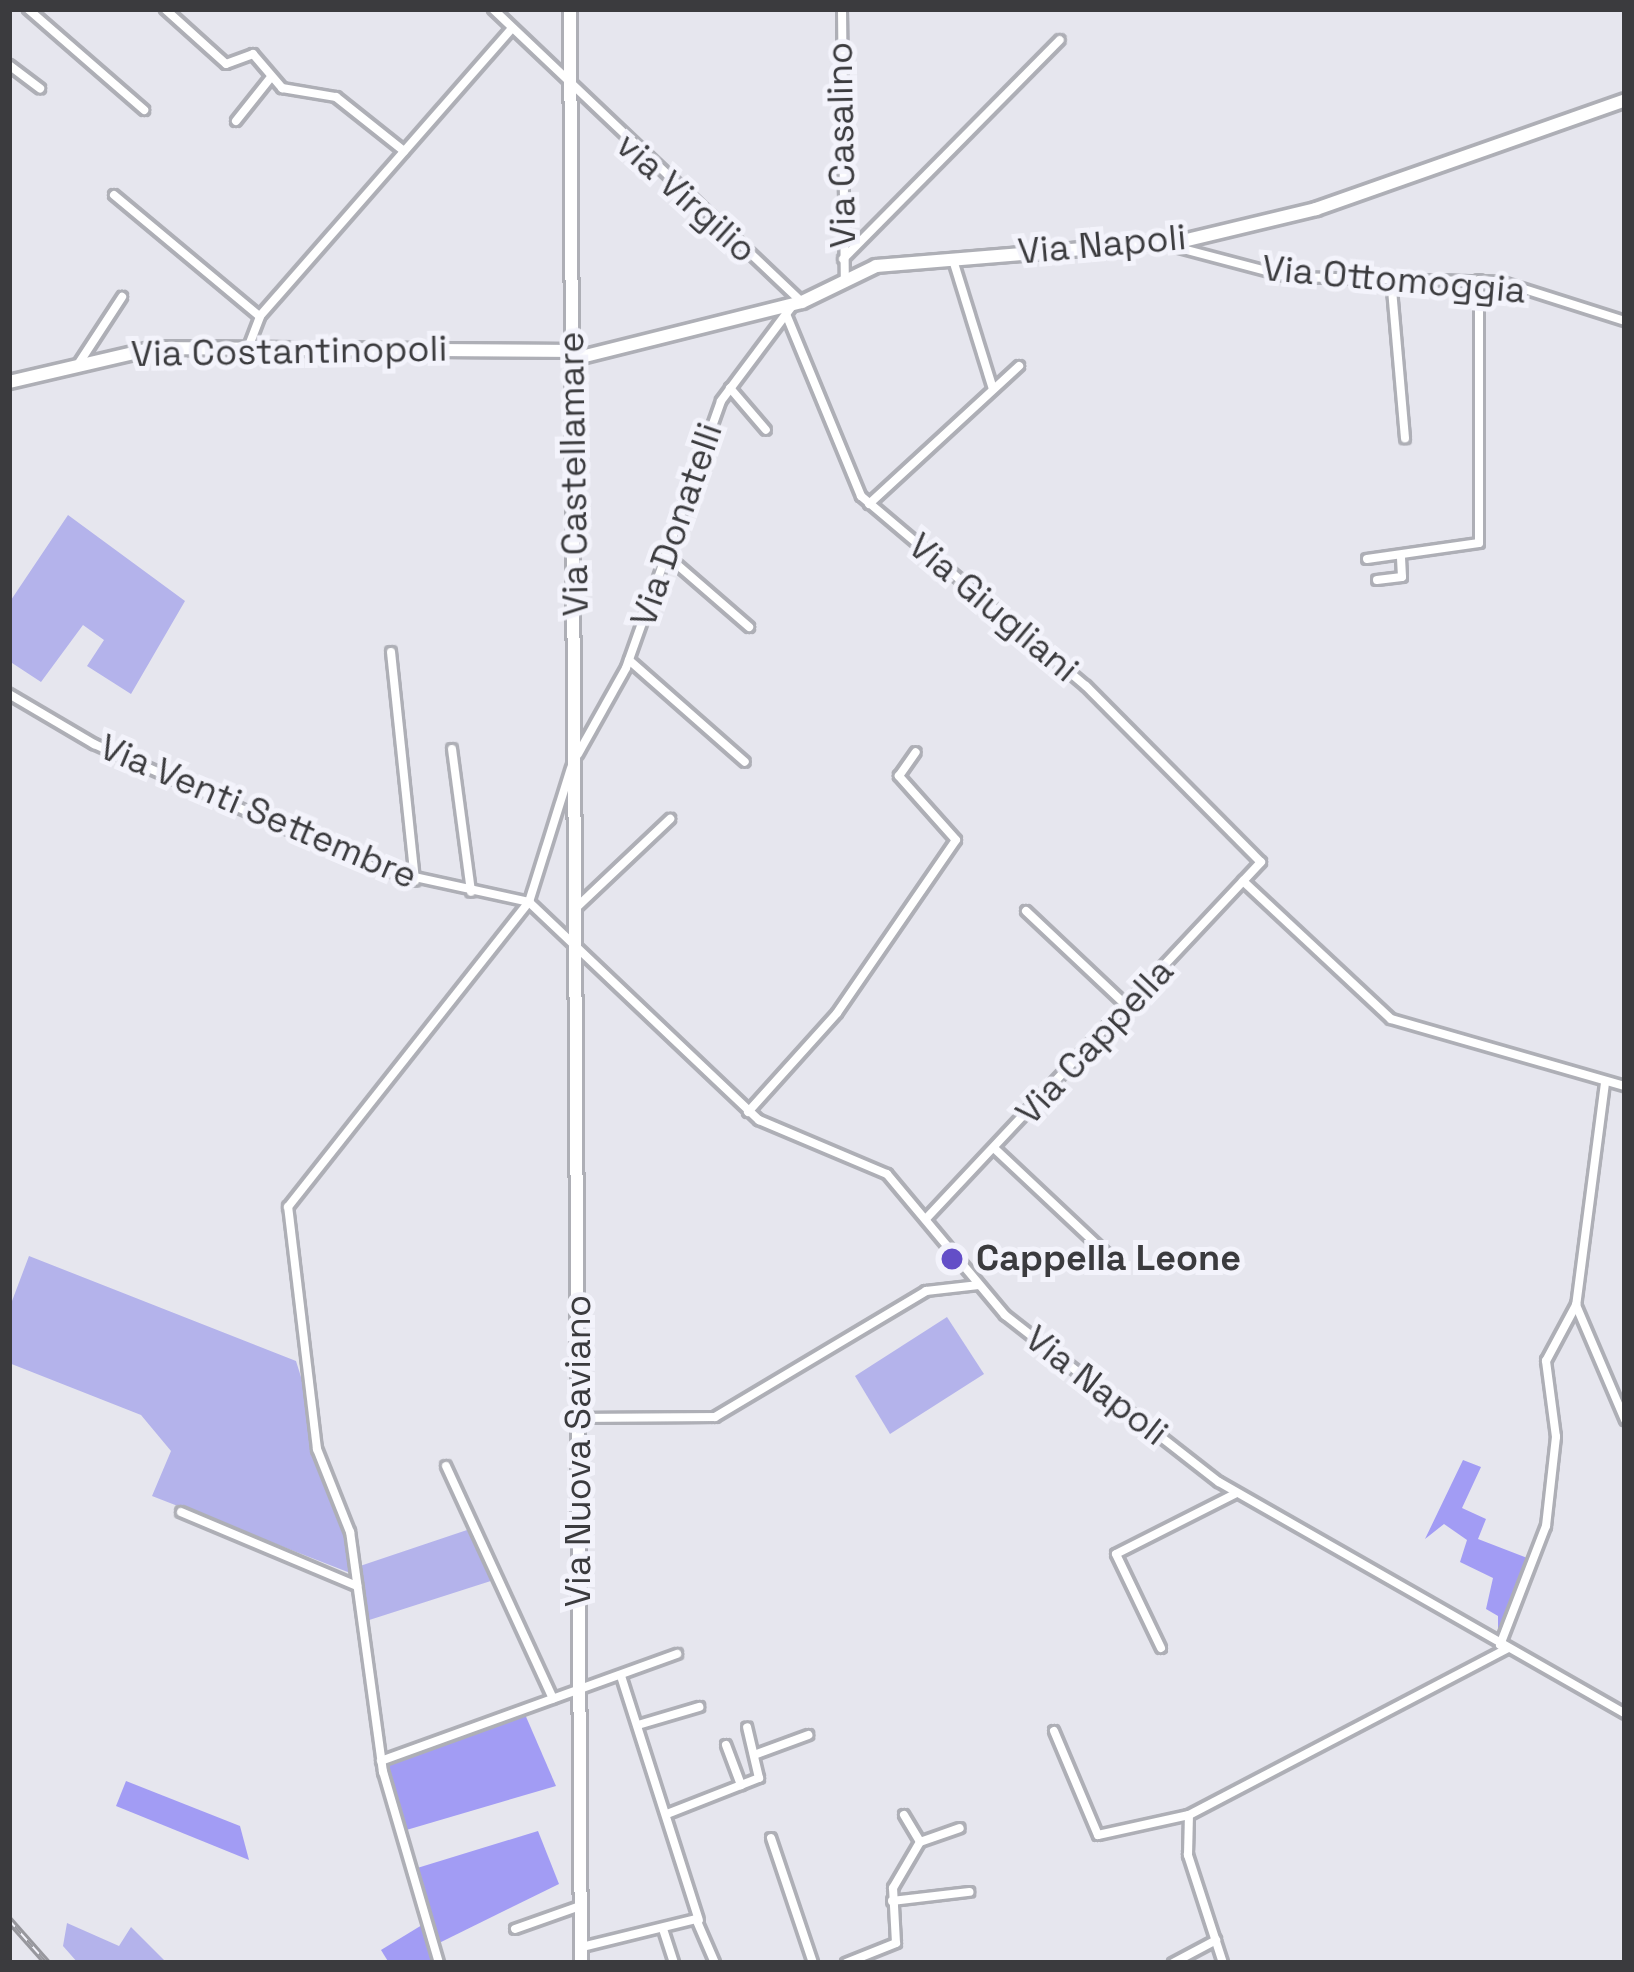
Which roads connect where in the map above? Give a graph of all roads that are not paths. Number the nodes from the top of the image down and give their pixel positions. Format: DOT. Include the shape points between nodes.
graph roads {
  1 [pos="28,9"];
  2 [pos="165,9"];
  3 [pos="493,9"];
  4 [pos="570,9"];
  5 [pos="842,9"];
  6 [pos="511,29"];
  7 [pos="1060,40"];
  8 [pos="9,65"];
  9 [pos="271,77"];
  10 [pos="40,88"];
  11 [pos="570,92"];
  12 [pos="1625,100"];
  13 [pos="145,110"];
  14 [pos="236,121"];
  15 [pos="404,151"];
  16 [pos="114,195"];
  17 [pos="1163,243"];
  18 [pos="952,258"];
  19 [pos="843,259"];
  20 [pos="1391,278"];
  21 [pos="845,280"];
  22 [pos="1479,280"];
  23 [pos="122,297"];
  24 [pos="794,307"];
  25 [pos="260,316"];
  26 [pos="1625,321"];
  27 [pos="248,348"];
  28 [pos="573,355"];
  29 [pos="79,363"];
  30 [pos="1019,366"];
  31 [pos="9,382"];
  32 [pos="730,388"];
  33 [pos="993,390"];
  34 [pos="766,430"];
  35 [pos="1405,438"];
  36 [pos="869,504"];
  37 [pos="666,555"];
  38 [pos="1401,556"];
  39 [pos="1367,559"];
  40 [pos="1377,580"];
  41 [pos="749,627"];
  42 [pos="391,652"];
  43 [pos="629,660"];
  44 [pos="9,694"];
  45 [pos="452,749"];
  46 [pos="916,752"];
  47 [pos="577,755"];
  48 [pos="745,762"];
  49 [pos="670,819"];
  50 [pos="1261,862"];
  51 [pos="416,881"];
  52 [pos="1243,881"];
  53 [pos="471,892"];
  54 [pos="529,902"];
  55 [pos="578,906"];
  56 [pos="1026,911"];
  57 [pos="578,938"];
  58 [pos="1129,1009"];
  59 [pos="1605,1083"];
  60 [pos="1625,1086"];
  61 [pos="748,1112"];
  62 [pos="994,1148"];
  63 [pos="927,1218"];
  64 [pos="1106,1253"];
  65 [pos="981,1285"];
  66 [pos="1576,1305"];
  67 [pos="578,1418"];
  68 [pos="1625,1420"];
  69 [pos="446,1466"];
  70 [pos="1237,1493"];
  71 [pos="181,1512"];
  72 [pos="359,1586"];
  73 [pos="1503,1647"];
  74 [pos="1161,1648"];
  75 [pos="677,1654"];
  76 [pos="621,1676"];
  77 [pos="579,1692"];
  78 [pos="553,1699"];
  79 [pos="699,1707"];
  80 [pos="1625,1714"];
  81 [pos="638,1725"];
  82 [pos="746,1727"];
  83 [pos="1054,1731"];
  84 [pos="808,1736"];
  85 [pos="726,1745"];
  86 [pos="754,1755"];
  87 [pos="381,1761"];
  88 [pos="741,1786"];
  89 [pos="667,1814"];
  90 [pos="904,1815"];
  91 [pos="1189,1815"];
  92 [pos="960,1828"];
  93 [pos="771,1838"];
  94 [pos="920,1842"];
  95 [pos="970,1892"];
  96 [pos="892,1901"];
  97 [pos="580,1906"];
  98 [pos="699,1920"];
  99 [pos="663,1929"];
  100 [pos="514,1930"];
  101 [pos="1216,1940"];
  102 [pos="580,1947"];
  103 [pos="439,1963"];
  104 [pos="580,1963"];
  105 [pos="674,1963"];
  106 [pos="715,1963"];
  107 [pos="813,1963"];
  108 [pos="846,1963"];
  109 [pos="1173,1963"];
  110 [pos="1222,1963"];
  1 -- 13 [label="street"];
  2 -- 9 [label="street" via="226,64 253,54"];
  3 -- 6 [label="street, via Virgilio"];
  4 -- 11 [label="main road, Via Castellamare"];
  5 -- 19 [label="street, Via Casalino"];
  6 -- 11 [label="street, via Virgilio"];
  6 -- 15 [label="street"];
  7 -- 19 [label="street"];
  8 -- 10 [label="street"];
  9 -- 14 [label="street"];
  9 -- 15 [label="street" via="336,97"];
  11 -- 24 [label="street, via Virgilio"];
  11 -- 28 [label="main road, Via Castellamare"];
  12 -- 17 [label="main road, Via Napoli" via="1378,191"];
  15 -- 25 [label="street"];
  16 -- 25 [label="street"];
  17 -- 18 [label="main road, Via Napoli"];
  17 -- 20 [label="street, Via Ottomoggia" via="1289,277"];
  18 -- 21 [label="main road, Via Napoli"];
  18 -- 33 [label="street"];
  19 -- 21 [label="street, Via Casalino"];
  20 -- 22 [label="street, Via Ottomoggia"];
  20 -- 35 [label="street"];
  21 -- 24 [label="main road, Via Napoli"];
  22 -- 26 [label="street, Via Ottomoggia"];
  22 -- 38 [label="street" via="1479,543"];
  23 -- 29 [label="street"];
  24 -- 28 [label="main road, Via Napoli"];
  24 -- 32 [label="street, Via Donatelli"];
  24 -- 36 [label="street, Via Giugliani"];
  25 -- 27 [label="street"];
  27 -- 28 [label="main road, Via Costantinopoli"];
  27 -- 29 [label="main road, Via Costantinopoli"];
  28 -- 47 [label="main road, Via Castellamare"];
  29 -- 31 [label="main road, Via Costantinopoli"];
  30 -- 33 [label="street"];
  32 -- 34 [label="street"];
  32 -- 37 [label="street, Via Donatelli"];
  33 -- 36 [label="street"];
  36 -- 50 [label="street, Via Giugliani" via="1086,686"];
  37 -- 41 [label="street"];
  37 -- 43 [label="street, Via Donatelli"];
  38 -- 39 [label="street"];
  38 -- 40 [label="street" via="1402,577"];
  42 -- 51 [label="street"];
  43 -- 47 [label="street, Via Donatelli"];
  43 -- 48 [label="street"];
  44 -- 51 [label="street, Via Venti Settembre" via="142,767"];
  45 -- 53 [label="street"];
  46 -- 61 [label="street" via="898,776 956,840 837,1012"];
  47 -- 54 [label="street, Via Donatelli"];
  47 -- 55 [label="main road, Via Castellamare"];
  49 -- 55 [label="street"];
  50 -- 52 [label="street, Via Cappella"];
  51 -- 53 [label="street, Via Venti Settembre"];
  52 -- 58 [label="street, Via Cappella"];
  52 -- 59 [label="street" via="1391,1019"];
  53 -- 54 [label="street, Via Venti Settembre"];
  54 -- 57 [label="street, Via Venti Settembre"];
  54 -- 72 [label="street" via="288,1207 317,1448"];
  55 -- 57 [label="main road, Via Castellamare"];
  56 -- 58 [label="street"];
  57 -- 61 [label="street, Via Napoli"];
  57 -- 67 [label="main road, Via Nuova Saviano"];
  58 -- 62 [label="street, Via Cappella"];
  59 -- 60 [label="street"];
  59 -- 66 [label="street"];
  61 -- 63 [label="street, Via Napoli" via="873,1163"];
  62 -- 63 [label="street, Via Cappella"];
  62 -- 64 [label="street"];
  63 -- 65 [label="street, Via Napoli"];
  65 -- 67 [label="street" via="926,1291 715,1417"];
  65 -- 70 [label="street, Via Napoli"];
  66 -- 68 [label="street"];
  66 -- 73 [label="street" via="1546,1361 1556,1437 1546,1526"];
  67 -- 77 [label="main road, Via Nuova Saviano"];
  69 -- 78 [label="street"];
  70 -- 73 [label="street, Via Napoli"];
  70 -- 74 [label="street" via="1115,1554"];
  71 -- 72 [label="street"];
  72 -- 87 [label="street"];
  73 -- 80 [label="street, Via Napoli"];
  73 -- 91 [label="street"];
  75 -- 76 [label="street"];
  76 -- 77 [label="street"];
  76 -- 81 [label="street"];
  77 -- 78 [label="street"];
  77 -- 97 [label="main road, Via Nuova Saviano"];
  78 -- 87 [label="street"];
  79 -- 81 [label="street"];
  81 -- 89 [label="street"];
  82 -- 86 [label="street"];
  83 -- 91 [label="street" via="1098,1834"];
  84 -- 86 [label="street"];
  85 -- 88 [label="street"];
  86 -- 88 [label="street" via="760,1778"];
  87 -- 103 [label="street"];
  88 -- 89 [label="street"];
  89 -- 98 [label="street"];
  90 -- 94 [label="street"];
  91 -- 101 [label="street" via="1188,1855"];
  92 -- 94 [label="street"];
  93 -- 107 [label="street"];
  94 -- 96 [label="street"];
  95 -- 96 [label="street"];
  96 -- 108 [label="street" via="896,1943"];
  97 -- 100 [label="street"];
  97 -- 102 [label="main road, Via Nuova Saviano"];
  98 -- 99 [label="street"];
  98 -- 106 [label="street"];
  99 -- 102 [label="street"];
  99 -- 105 [label="street"];
  101 -- 109 [label="street"];
  101 -- 110 [label="street"];
  102 -- 104 [label="main road, Via Nuova Saviano"];
}
